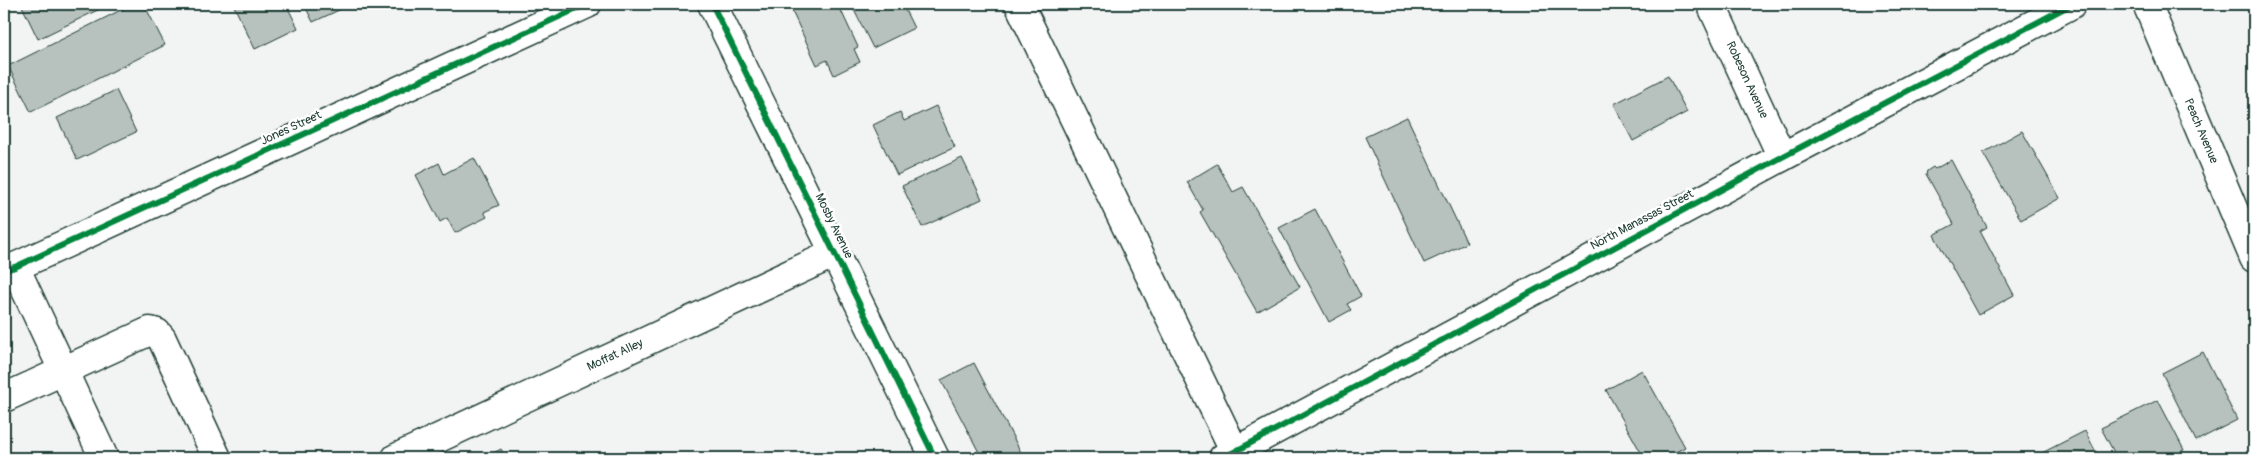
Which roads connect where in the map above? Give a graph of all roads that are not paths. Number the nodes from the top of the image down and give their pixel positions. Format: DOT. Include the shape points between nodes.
graph roads {
  1 [pos="587,4"];
  2 [pos="712,4"];
  3 [pos="1019,4"];
  4 [pos="1712,4"];
  5 [pos="2147,4"];
  6 [pos="2055,8"];
  7 [pos="1782,157"];
  8 [pos="835,252"];
  9 [pos="2254,258"];
  10 [pos="9,269"];
  11 [pos="64,371"];
  12 [pos="4,398"];
  13 [pos="1229,455"];
  14 [pos="104,458"];
  15 [pos="217,458"];
  16 [pos="396,458"];
  17 [pos="935,458"];
  1 -- 10 [label="street, Jones Street"];
  2 -- 8 [label="street, Mosby Avenue"];
  3 -- 13 [label="street"];
  4 -- 7 [label="street, Robeson Avenue"];
  5 -- 9 [label="street, Peach Avenue"];
  6 -- 7 [label="street, North Manassas Street"];
  7 -- 13 [label="street, North Manassas Street"];
  8 -- 16 [label="street, Moffat Alley"];
  8 -- 17 [label="street, Mosby Avenue"];
  10 -- 11 [label="street"];
  11 -- 12 [label="street"];
  11 -- 14 [label="street"];
  11 -- 15 [label="street" via="150,332 157,333"];
}
